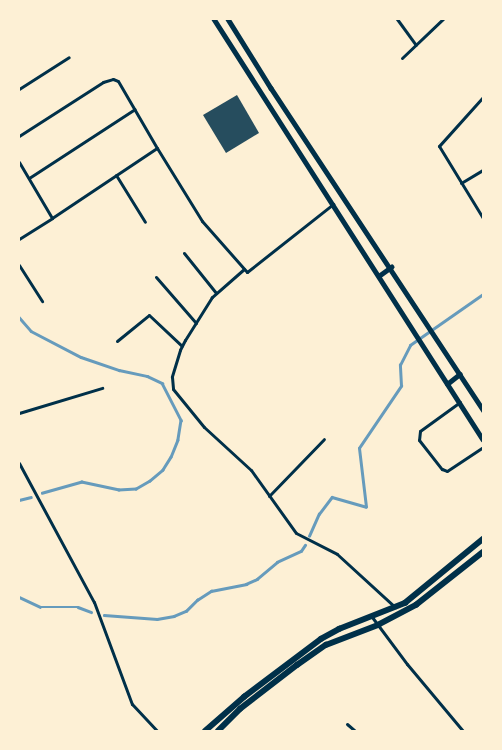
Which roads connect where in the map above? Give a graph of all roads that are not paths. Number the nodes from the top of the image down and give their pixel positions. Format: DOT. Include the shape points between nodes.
graph roads {
  1 [pos="214,19"];
  2 [pos="228,19"];
  3 [pos="397,19"];
  4 [pos="443,19"];
  5 [pos="416,45"];
  6 [pos="69,57"];
  7 [pos="402,58"];
  8 [pos="271,88"];
  9 [pos="19,89"];
  10 [pos="262,93"];
  11 [pos="482,100"];
  12 [pos="135,108"];
  13 [pos="19,136"];
  14 [pos="158,148"];
  15 [pos="19,162"];
  16 [pos="483,170"];
  17 [pos="116,175"];
  18 [pos="28,178"];
  19 [pos="462,183"];
  20 [pos="333,204"];
  21 [pos="52,218"];
  22 [pos="483,218"];
  23 [pos="145,222"];
  24 [pos="19,238"];
  25 [pos="184,253"];
  26 [pos="19,265"];
  27 [pos="390,267"];
  28 [pos="244,269"];
  29 [pos="380,275"];
  30 [pos="156,276"];
  31 [pos="216,293"];
  32 [pos="42,301"];
  33 [pos="196,323"];
  34 [pos="117,341"];
  35 [pos="182,346"];
  36 [pos="460,374"];
  37 [pos="447,384"];
  38 [pos="102,388"];
  39 [pos="460,402"];
  40 [pos="483,410"];
  41 [pos="19,413"];
  42 [pos="324,439"];
  43 [pos="483,439"];
  44 [pos="483,447"];
  45 [pos="19,463"];
  46 [pos="269,496"];
  47 [pos="483,539"];
  48 [pos="483,552"];
  49 [pos="395,608"];
  50 [pos="372,617"];
  51 [pos="378,625"];
  52 [pos="347,724"];
  53 [pos="460,730"];
  54 [pos="156,731"];
  55 [pos="205,731"];
  56 [pos="218,731"];
  57 [pos="355,731"];
  1 -- 10 [label="main road"];
  2 -- 8 [label="main road"];
  3 -- 5 [label="street"];
  4 -- 5 [label="street"];
  5 -- 7 [label="street"];
  6 -- 9 [label="street"];
  8 -- 10 [label="main road"];
  8 -- 27 [label="main road"];
  10 -- 20 [label="main road"];
  11 -- 19 [label="street" via="439,146"];
  12 -- 13 [label="street" via="118,81 109,80"];
  12 -- 14 [label="street"];
  12 -- 18 [label="street"];
  14 -- 17 [label="street"];
  14 -- 28 [label="street" via="202,221"];
  15 -- 18 [label="street"];
  16 -- 19 [label="street"];
  17 -- 21 [label="street"];
  17 -- 23 [label="street"];
  18 -- 21 [label="street"];
  19 -- 22 [label="street"];
  20 -- 28 [label="street" via="252,270"];
  20 -- 29 [label="main road"];
  21 -- 24 [label="street"];
  25 -- 31 [label="street"];
  26 -- 32 [label="street"];
  27 -- 29 [label="main road"];
  27 -- 36 [label="main road"];
  28 -- 31 [label="street"];
  29 -- 37 [label="main road"];
  30 -- 33 [label="street"];
  31 -- 33 [label="street"];
  33 -- 35 [label="street"];
  34 -- 35 [label="street" via="149,315"];
  35 -- 46 [label="street" via="172,377 173,389 204,427 251,470"];
  36 -- 37 [label="main road"];
  36 -- 40 [label="main road"];
  37 -- 39 [label="main road"];
  38 -- 41 [label="street"];
  39 -- 43 [label="main road"];
  39 -- 44 [label="street" via="420,431 419,440 447,471"];
  42 -- 46 [label="street"];
  45 -- 54 [label="street" via="94,602 132,704"];
  46 -- 49 [label="street" via="296,533 337,554"];
  47 -- 49 [label="highway" via="410,600"];
  48 -- 51 [label="highway" via="416,606"];
  49 -- 50 [label="highway"];
  50 -- 51 [label="street"];
  50 -- 55 [label="highway" via="321,639 251,691"];
  51 -- 53 [label="street"];
  51 -- 56 [label="highway" via="326,645 240,709"];
  52 -- 57 [label="street"];
}
